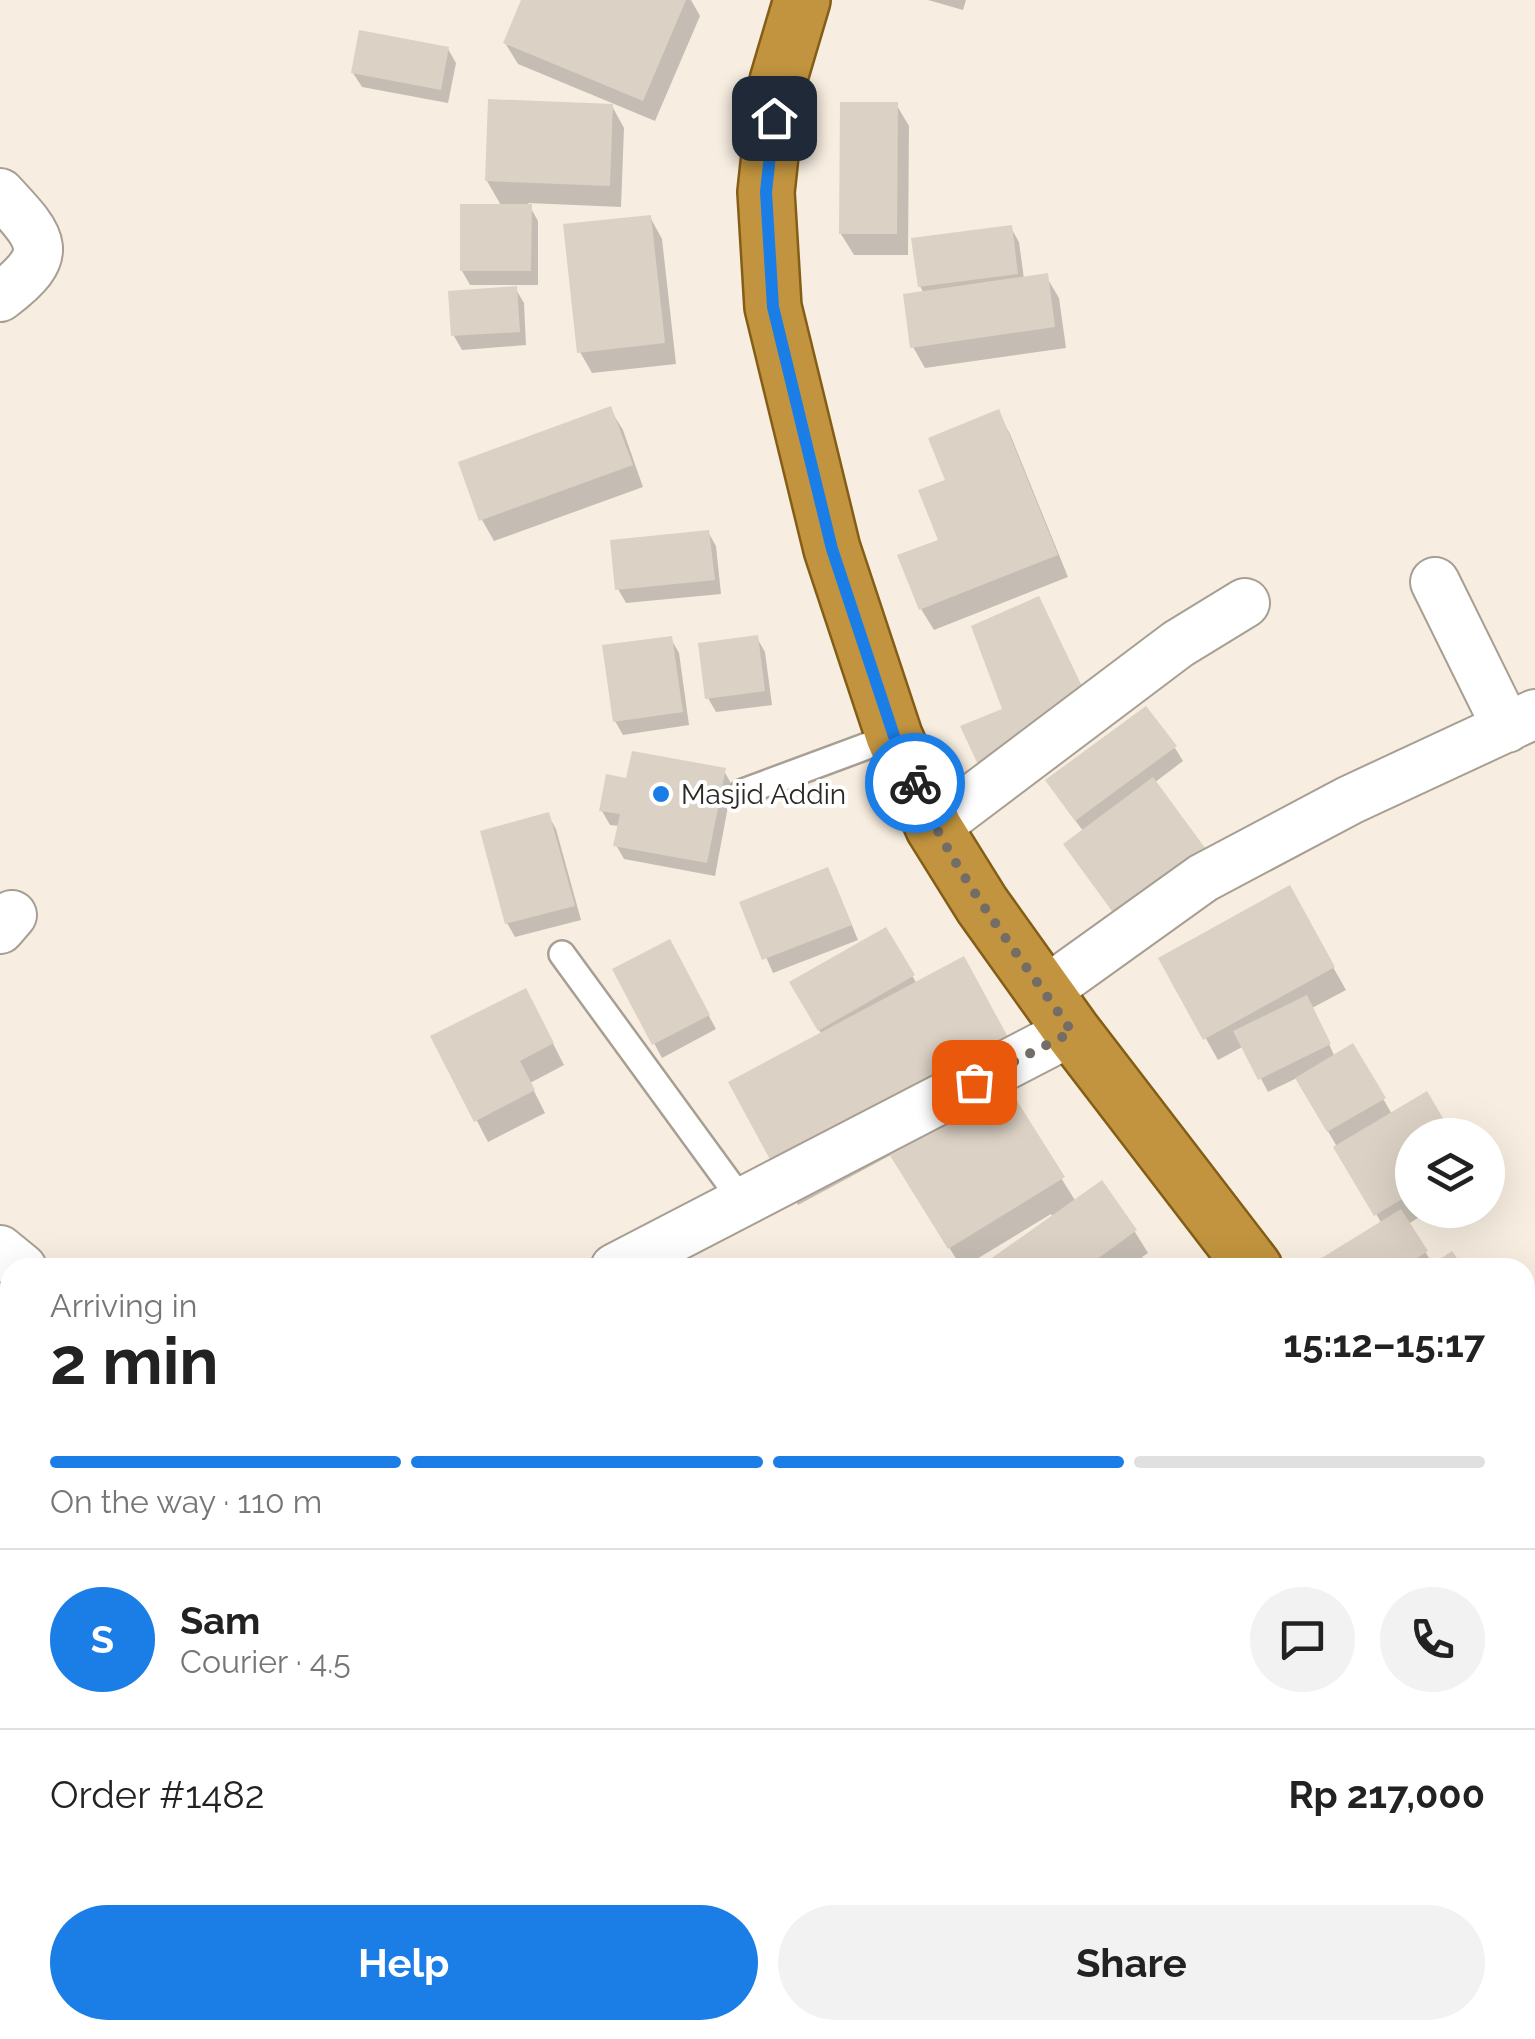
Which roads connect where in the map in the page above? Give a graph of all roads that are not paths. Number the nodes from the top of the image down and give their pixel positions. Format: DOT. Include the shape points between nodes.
graph roads {
  1 [pos="802,0"];
  2 [pos="0,193"];
  3 [pos="0,297"];
  4 [pos="1436,582"];
  5 [pos="1245,604"];
  6 [pos="1521,721"];
  7 [pos="894,736"];
  8 [pos="744,792"];
  9 [pos="934,828"];
  10 [pos="562,954"];
  11 [pos="1058,1012"];
  12 [pos="744,1202"];
  13 [pos="635,1258"];
  14 [pos="1246,1258"];
  1 -- 7 [label="highway" via="778,82 766,192 773,307 832,549"];
  2 -- 3 [label="street" via="38,240 30,274"];
  4 -- 6 [label="street"];
  5 -- 9 [label="street" via="1178,644"];
  6 -- 11 [label="street" via="1350,800 1204,878"];
  7 -- 8 [label="lane"];
  7 -- 9 [label="highway"];
  9 -- 11 [label="highway"];
  10 -- 12 [label="lane"];
  11 -- 12 [label="street"];
  11 -- 14 [label="highway"];
  12 -- 13 [label="street"];
}
